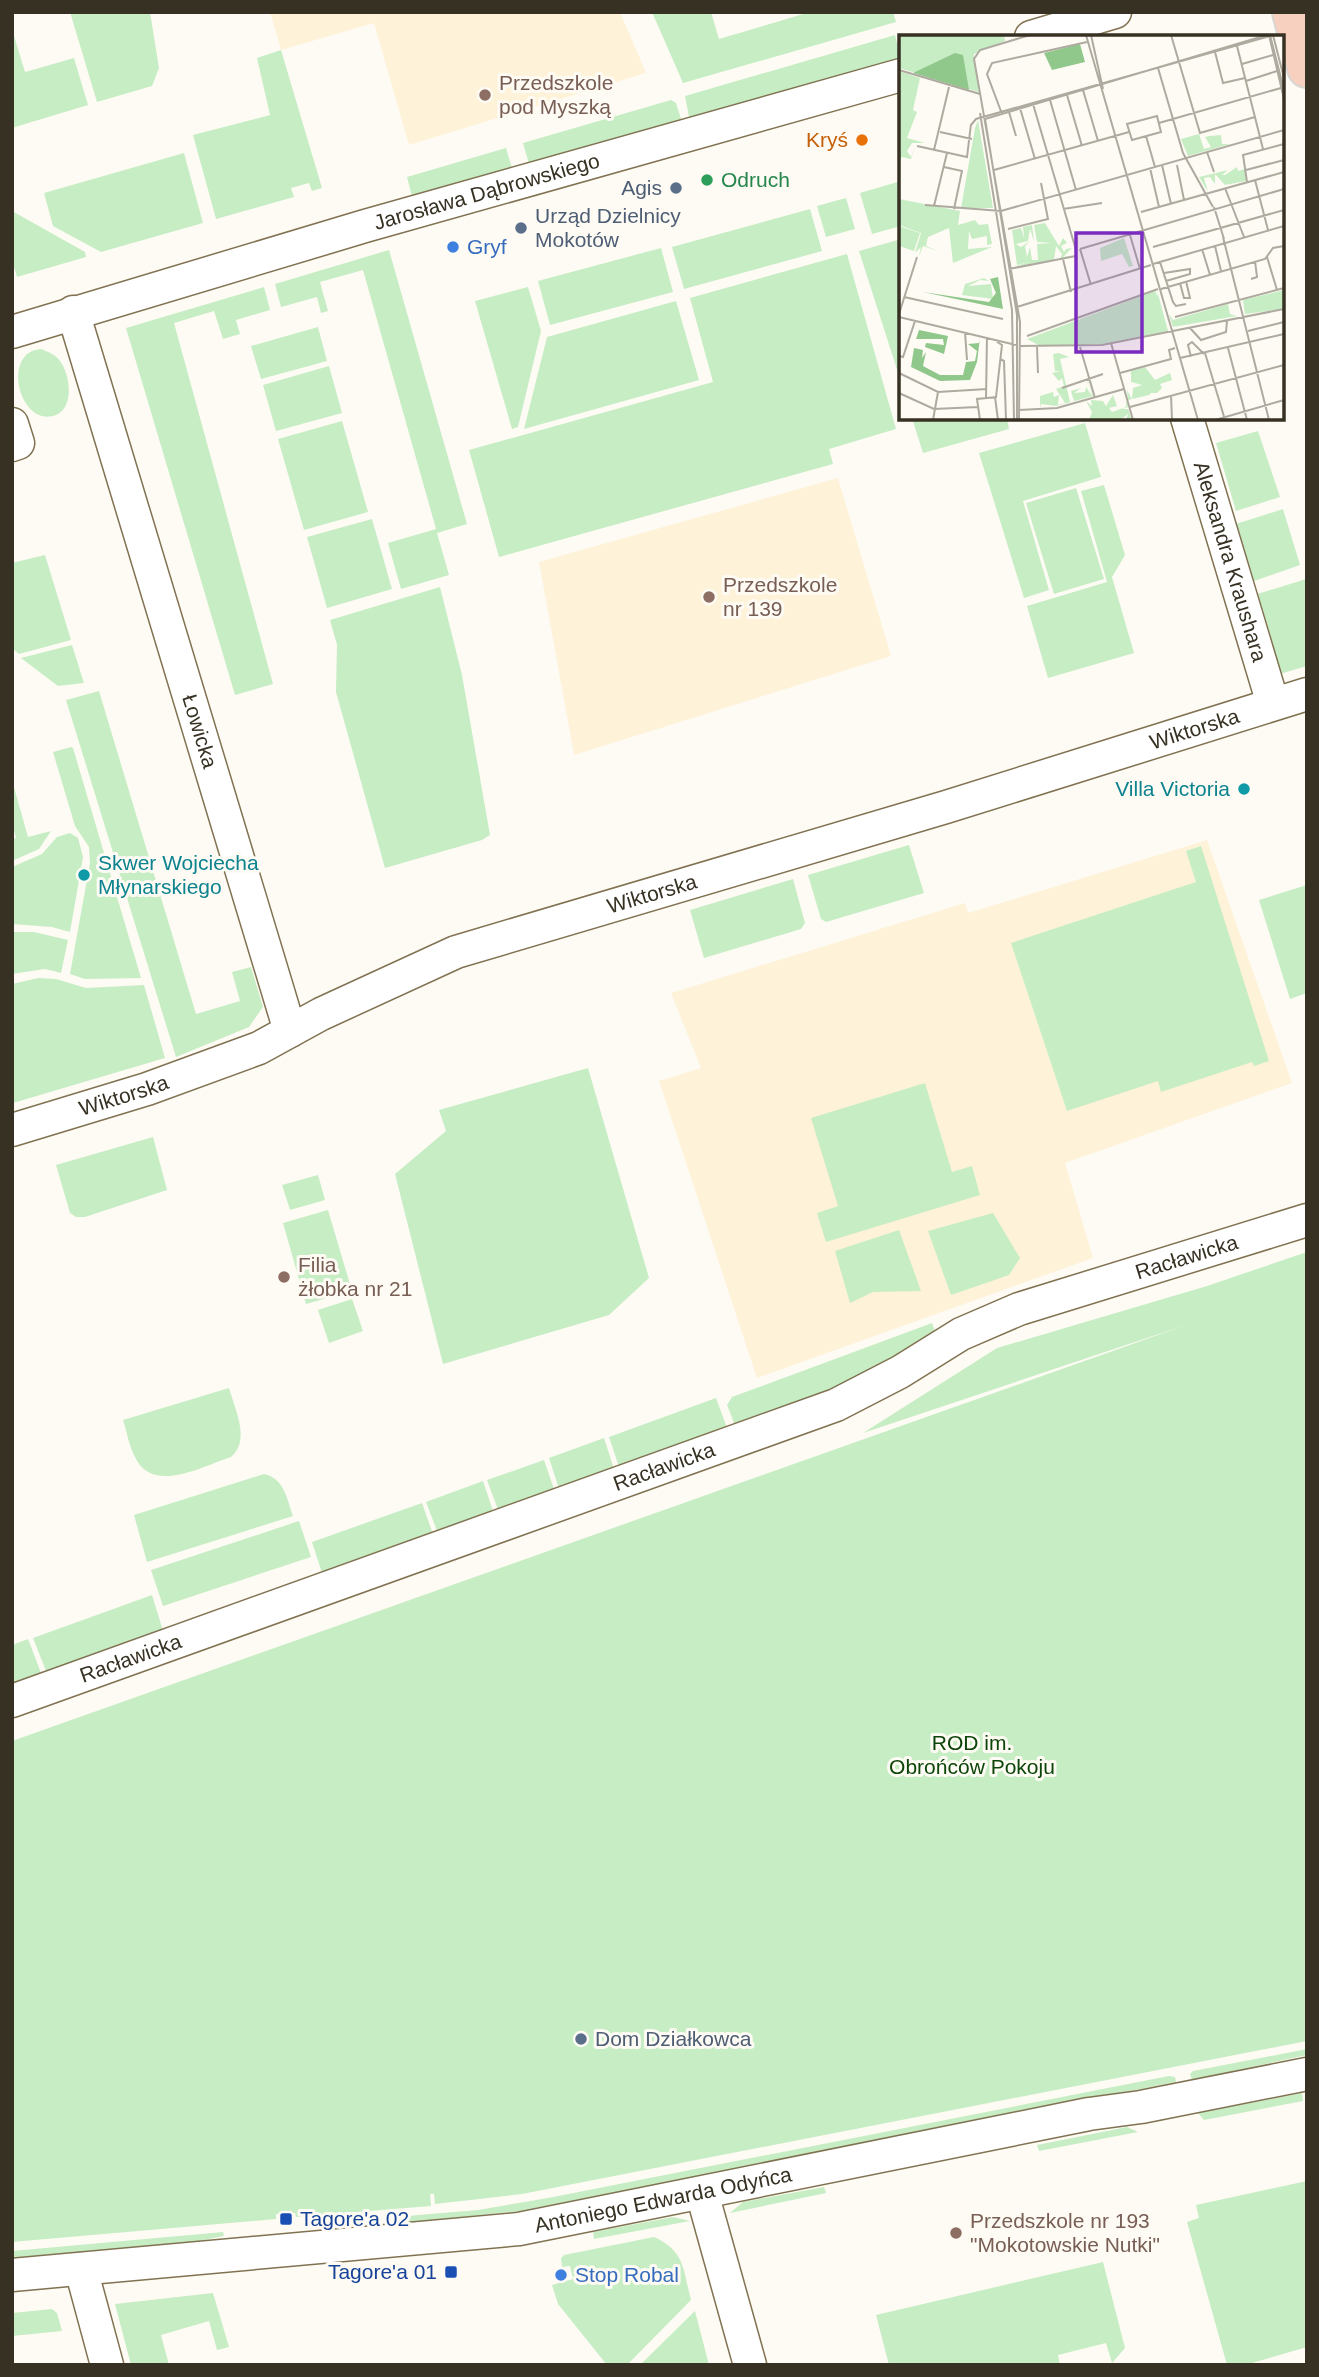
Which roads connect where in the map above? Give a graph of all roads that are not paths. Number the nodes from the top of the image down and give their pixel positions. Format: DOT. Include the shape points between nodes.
graph roads {
  1 [pos="1115,12"];
  2 [pos="1292,12"];
  3 [pos="1071,31"];
  4 [pos="1044,35"];
  5 [pos="1307,68"];
  6 [pos="899,76"];
  7 [pos="73,312"];
  8 [pos="12,331"];
  9 [pos="1188,420"];
  10 [pos="1307,694"];
  11 [pos="1273,704"];
  12 [pos="290,1031"];
  13 [pos="12,1130"];
  14 [pos="1307,1220"];
  15 [pos="12,1701"];
  16 [pos="1307,2074"];
  17 [pos="702,2193"];
  18 [pos="81,2270"];
  19 [pos="12,2275"];
  20 [pos="107,2365"];
  21 [pos="750,2365"];
  1 -- 3 [label="street"];
  2 -- 5 [label="main road"];
  3 -- 4 [label="street"];
  6 -- 7 [label="street, Jarosława Dąbrowskiego"];
  7 -- 8 [label="street, Jarosława Dąbrowskiego"];
  7 -- 12 [label="street, Łowicka"];
  9 -- 11 [label="street, Aleksandra Kraushara"];
  10 -- 11 [label="street, Wiktorska"];
  11 -- 12 [label="street, Wiktorska" via="456,952"];
  12 -- 13 [label="street, Wiktorska" via="202,1070"];
  14 -- 15 [label="street, Racławicka" via="1019,1309 961,1334 836,1405"];
  16 -- 17 [label="street, Antoniego Edwarda Odyńca"];
  17 -- 18 [label="street, Antoniego Edwarda Odyńca" via="519,2229"];
  17 -- 21 [label="street"];
  18 -- 19 [label="street, Antoniego Edwarda Odyńca"];
  18 -- 20 [label="street"];
}
